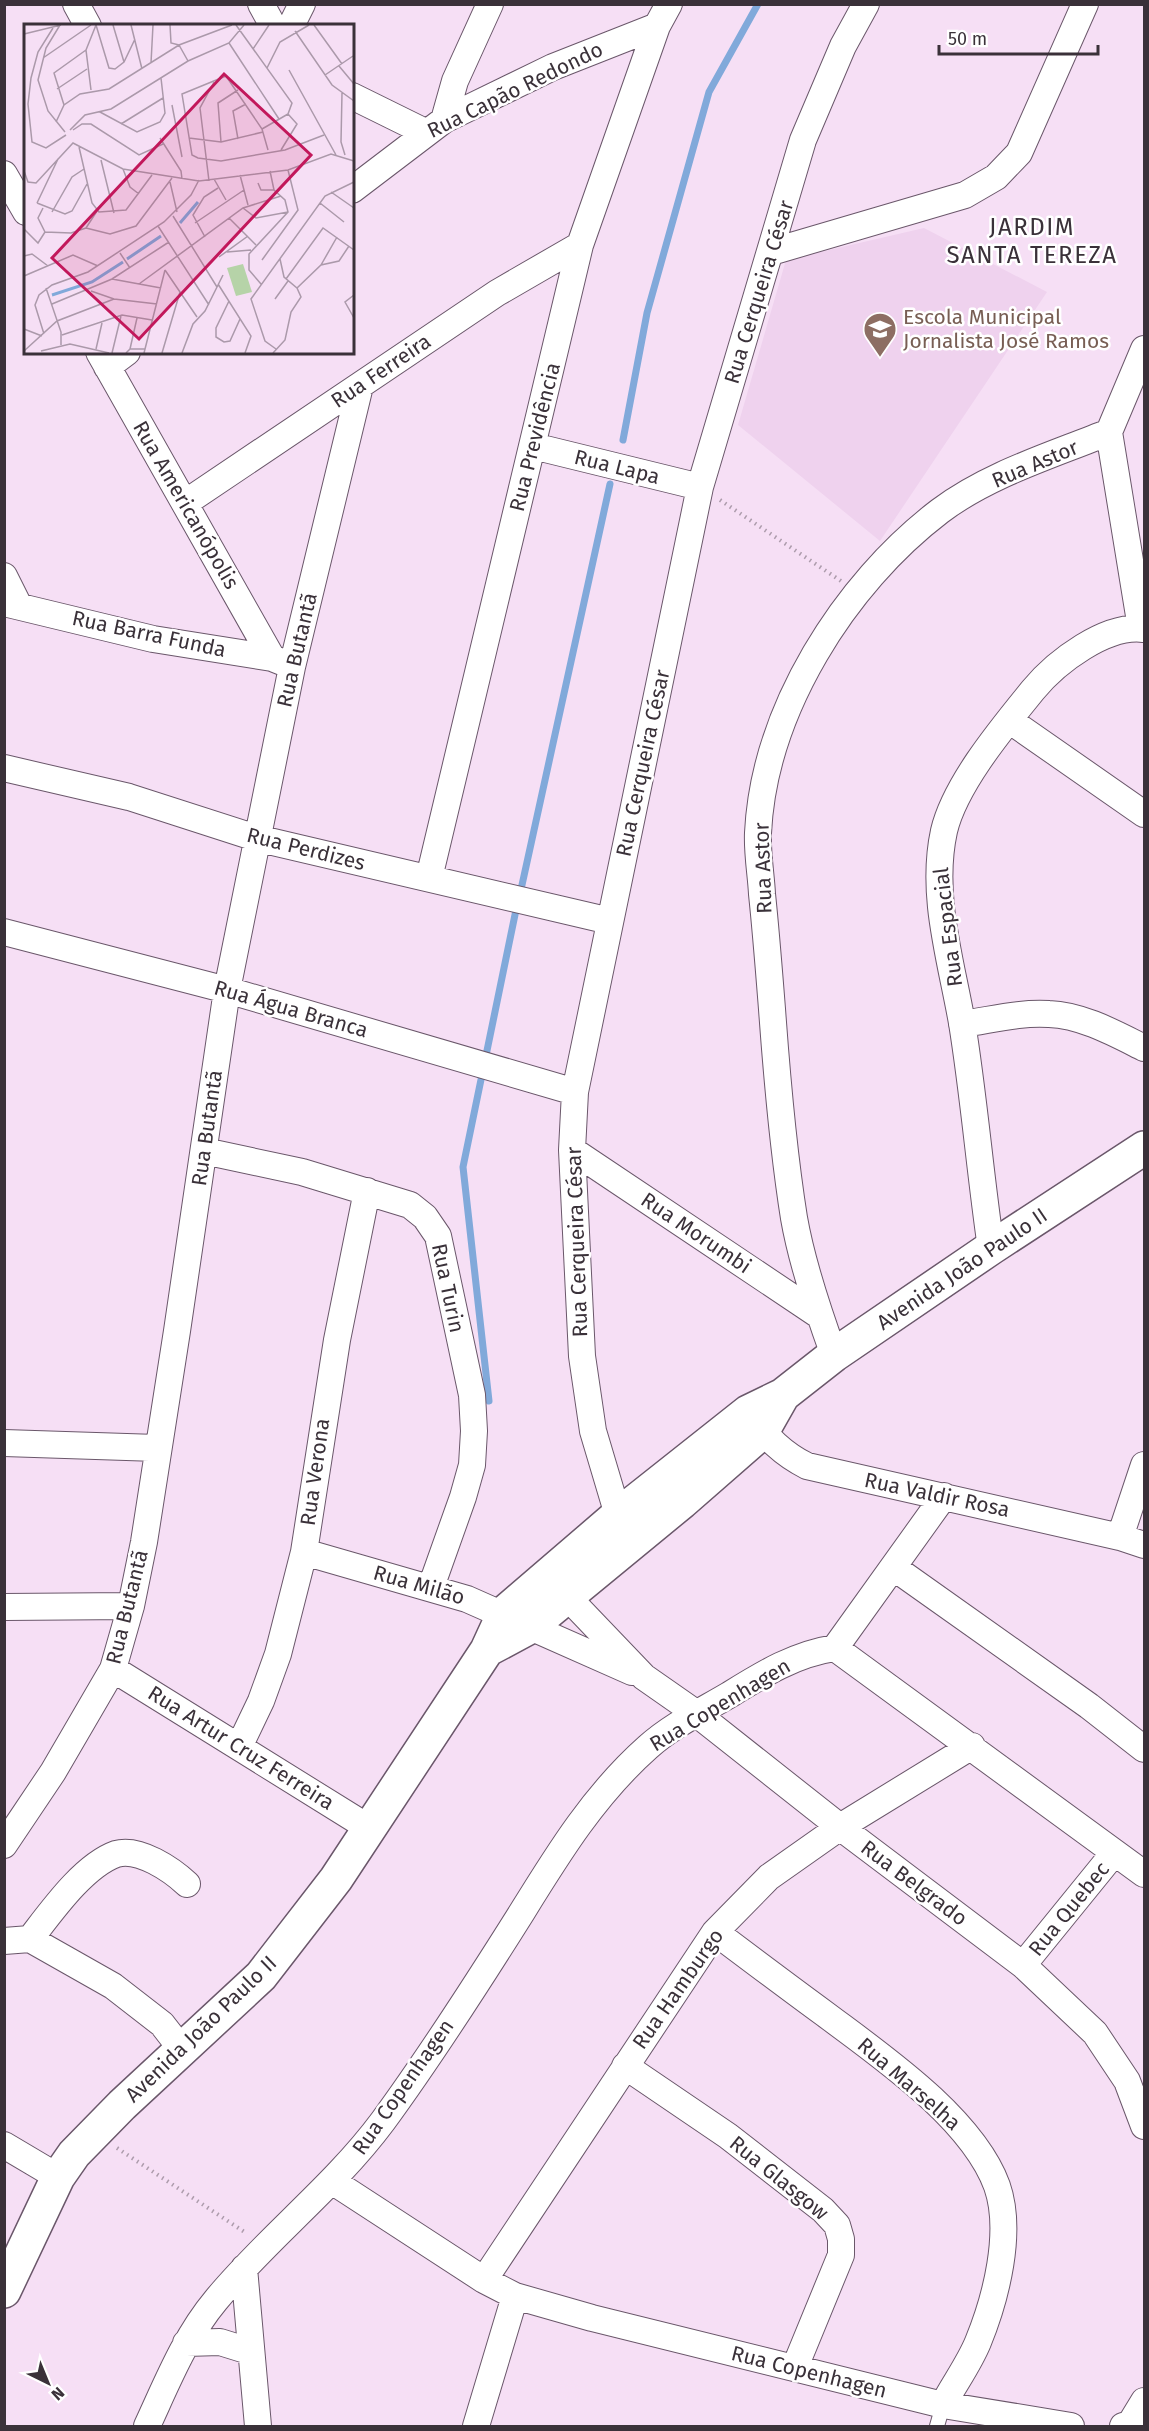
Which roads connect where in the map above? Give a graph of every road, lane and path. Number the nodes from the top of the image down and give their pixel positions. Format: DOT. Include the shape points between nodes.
graph roads {
  1 [pos="76,4"];
  2 [pos="261,4"];
  3 [pos="302,4"];
  4 [pos="490,4"];
  5 [pos="866,4"];
  6 [pos="1085,4"];
  7 [pos="663,15"];
  8 [pos="87,24"];
  9 [pos="272,24"];
  10 [pos="292,24"];
  11 [pos="354,97"];
  12 [pos="434,126"];
  13 [pos="4,174"];
  14 [pos="354,188"];
  15 [pos="24,209"];
  16 [pos="580,245"];
  17 [pos="771,252"];
  18 [pos="1144,349"];
  19 [pos="111,357"];
  20 [pos="360,386"];
  21 [pos="1110,432"];
  22 [pos="533,446"];
  23 [pos="700,487"];
  24 [pos="185,503"];
  25 [pos="4,576"];
  26 [pos="859,592"];
  27 [pos="12,604"];
  28 [pos="1143,628"];
  29 [pos="282,662"];
  30 [pos="1009,720"];
  31 [pos="4,768"];
  32 [pos="1144,814"];
  33 [pos="256,838"];
  34 [pos="429,878"];
  35 [pos="610,921"];
  36 [pos="4,932"];
  37 [pos="227,990"];
  38 [pos="962,1024"];
  39 [pos="1144,1048"];
  40 [pos="575,1092"];
  41 [pos="1144,1148"];
  42 [pos="572,1150"];
  43 [pos="204,1151"];
  44 [pos="367,1191"];
  45 [pos="991,1248"];
  46 [pos="820,1316"];
  47 [pos="834,1355"];
  48 [pos="755,1422"];
  49 [pos="4,1443"];
  50 [pos="157,1448"];
  51 [pos="1144,1465"];
  52 [pos="944,1496"];
  53 [pos="628,1527"];
  54 [pos="1120,1537"];
  55 [pos="1144,1545"];
  56 [pos="303,1552"];
  57 [pos="893,1567"];
  58 [pos="431,1587"];
  59 [pos="557,1587"];
  60 [pos="131,1606"];
  61 [pos="4,1607"];
  62 [pos="517,1620"];
  63 [pos="835,1648"];
  64 [pos="113,1669"];
  65 [pos="644,1677"];
  66 [pos="697,1714"];
  67 [pos="972,1746"];
  68 [pos="239,1747"];
  69 [pos="1144,1749"];
  70 [pos="840,1827"];
  71 [pos="369,1828"];
  72 [pos="4,1845"];
  73 [pos="1114,1853"];
  74 [pos="1144,1875"];
  75 [pos="187,1884"];
  76 [pos="715,1932"];
  77 [pos="30,1939"];
  78 [pos="4,1941"];
  79 [pos="1023,1965"];
  80 [pos="183,2051"];
  81 [pos="625,2066"];
  82 [pos="1143,2115"];
  83 [pos="94,2133"];
  84 [pos="4,2145"];
  85 [pos="58,2177"];
  86 [pos="333,2181"];
  87 [pos="265,2245"];
  88 [pos="244,2268"];
  89 [pos="484,2280"];
  90 [pos="4,2291"];
  91 [pos="515,2296"];
  92 [pos="186,2343"];
  93 [pos="249,2351"];
  94 [pos="795,2367"];
  95 [pos="1144,2401"];
  96 [pos="940,2416"];
  97 [pos="147,2427"];
  98 [pos="258,2427"];
  99 [pos="476,2427"];
  100 [pos="1071,2427"];
  101 [pos="1124,2427"];
  1 -- 8 [label="street"];
  2 -- 9 [label="street"];
  3 -- 10 [label="street"];
  4 -- 12 [label="street"];
  5 -- 17 [label="street, Rua Cerqueira César" via="843,46 803,140"];
  6 -- 17 [label="street" via="1019,153 996,177 965,195"];
  7 -- 12 [label="street, Rua Capão Redondo"];
  7 -- 16 [label="street, Rua Previdência"];
  11 -- 12 [label="street"];
  12 -- 14 [label="street, Rua Capão Redondo"];
  13 -- 15 [label="street"];
  16 -- 20 [label="street, Rua Ferreira" via="497,293"];
  16 -- 22 [label="street, Rua Previdência"];
  17 -- 23 [label="street, Rua Cerqueira César"];
  18 -- 21 [label="street"];
  19 -- 24 [label="street, Rua Americanópolis"];
  20 -- 24 [label="street, Rua Ferreira"];
  20 -- 29 [label="street, Rua Butantã"];
  21 -- 26 [label="street, Rua Astor" via="1001,476 940,510"];
  21 -- 28 [label="street"];
  22 -- 23 [label="street, Rua Lapa"];
  22 -- 34 [label="street, Rua Previdência"];
  23 -- 26 [label="path"];
  23 -- 35 [label="street, Rua Cerqueira César"];
  24 -- 29 [label="street, Rua Americanópolis"];
  25 -- 27 [label="street"];
  26 -- 46 [label="street, Rua Astor" via="805,668 783,717 764,780 758,835 781,1117 795,1220"];
  27 -- 29 [label="street, Rua Barra Funda" via="153,639"];
  28 -- 30 [label="street, Rua Espacial" via="1114,632 1078,650 1042,679"];
  29 -- 33 [label="street, Rua Butantã"];
  30 -- 32 [label="street"];
  30 -- 38 [label="street, Rua Espacial" via="969,775 945,829 939,861 947,948"];
  31 -- 33 [label="street, Rua Perdizes" via="129,797"];
  33 -- 34 [label="street, Rua Perdizes"];
  33 -- 37 [label="street, Rua Butantã"];
  34 -- 35 [label="street, Rua Perdizes"];
  35 -- 40 [label="street, Rua Cerqueira César"];
  36 -- 37 [label="street, Rua Água Branca"];
  37 -- 40 [label="street, Rua Água Branca"];
  37 -- 43 [label="street, Rua Butantã"];
  38 -- 39 [label="street" via="1023,1014 1062,1015"];
  38 -- 45 [label="street, Rua Espacial"];
  40 -- 42 [label="street, Rua Cerqueira César"];
  41 -- 45 [label="main road, Avenida João Paulo II"];
  42 -- 46 [label="street, Rua Morumbi"];
  42 -- 53 [label="street, Rua Cerqueira César" via="582,1356 594,1431"];
  43 -- 44 [label="street, Rua Turin"];
  43 -- 50 [label="street, Rua Butantã"];
  44 -- 56 [label="street, Rua Verona" via="333,1360"];
  44 -- 58 [label="street, Rua Turin" via="410,1205 438,1236 472,1395 472,1465"];
  45 -- 47 [label="main road, Avenida João Paulo II"];
  46 -- 47 [label="street, Rua Astor"];
  47 -- 48 [label="main road, Avenida João Paulo II"];
  48 -- 52 [label="street, Rua Valdir Rosa" via="792,1459 807,1466"];
  48 -- 53 [label="main road, Avenida João Paulo II"];
  49 -- 50 [label="street"];
  50 -- 60 [label="street, Rua Butantã"];
  51 -- 54 [label="street"];
  52 -- 54 [label="street, Rua Valdir Rosa"];
  52 -- 57 [label="street"];
  53 -- 59 [label="main road, Avenida João Paulo II"];
  54 -- 55 [label="street, Rua Valdir Rosa"];
  56 -- 58 [label="street, Rua Milão"];
  56 -- 68 [label="street, Rua Verona" via="278,1654"];
  57 -- 63 [label="street"];
  57 -- 69 [label="street"];
  58 -- 62 [label="street, Rua Milão"];
  59 -- 62 [label="main road, Avenida João Paulo II"];
  59 -- 65 [label="street, Rua Belgrado"];
  60 -- 61 [label="street"];
  60 -- 64 [label="street, Rua Butantã"];
  62 -- 65 [label="street, Rua Belgrado"];
  62 -- 71 [label="main road, Avenida João Paulo II" via="487,1650"];
  63 -- 66 [label="street, Rua Copenhagen" via="812,1652 773,1668"];
  63 -- 67 [label="street"];
  64 -- 68 [label="street, Rua Artur Cruz Ferreira"];
  64 -- 72 [label="street, Rua Butantã" via="53,1772"];
  65 -- 66 [label="street, Rua Belgrado"];
  66 -- 70 [label="street, Rua Belgrado"];
  66 -- 86 [label="street, Rua Copenhagen" via="650,1745 596,1802 558,1853 390,2111"];
  67 -- 70 [label="street, Rua Hamburgo"];
  67 -- 73 [label="street"];
  68 -- 71 [label="street, Rua Artur Cruz Ferreira"];
  70 -- 76 [label="street, Rua Hamburgo" via="769,1877"];
  70 -- 79 [label="street, Rua Belgrado"];
  71 -- 80 [label="main road, Avenida João Paulo II" via="336,1879 261,1976"];
  73 -- 74 [label="street"];
  73 -- 79 [label="street, Rua Quebec"];
  75 -- 77 [label="street" via="159,1863 118,1854 95,1867 73,1887"];
  76 -- 81 [label="street, Rua Hamburgo"];
  76 -- 96 [label="street, Rua Marselha" via="868,2046 950,2115 979,2152 997,2187 1002,2222 1000,2274 978,2342"];
  77 -- 78 [label="street"];
  77 -- 80 [label="street" via="128,1996 162,2024"];
  79 -- 82 [label="street, Rua Belgrado" via="1095,2033 1127,2081"];
  80 -- 83 [label="main road, Avenida João Paulo II"];
  81 -- 89 [label="street, Rua Hamburgo"];
  81 -- 94 [label="street, Rua Glasgow" via="728,2136 837,2225 842,2239 841,2255"];
  83 -- 85 [label="main road, Avenida João Paulo II"];
  83 -- 87 [label="path"];
  84 -- 85 [label="street"];
  85 -- 90 [label="main road, Avenida João Paulo II"];
  86 -- 87 [label="street, Rua Copenhagen"];
  86 -- 89 [label="street, Rua Copenhagen"];
  87 -- 88 [label="street, Rua Copenhagen"];
  88 -- 92 [label="street, Rua Copenhagen"];
  88 -- 93 [label="street"];
  89 -- 91 [label="street, Rua Copenhagen"];
  91 -- 94 [label="street, Rua Copenhagen"];
  91 -- 99 [label="street"];
  92 -- 93 [label="street" via="220,2342"];
  92 -- 97 [label="street, Rua Copenhagen"];
  93 -- 98 [label="street"];
  94 -- 96 [label="street, Rua Copenhagen"];
  95 -- 101 [label="street"];
  96 -- 100 [label="street, Rua Copenhagen"];
}
